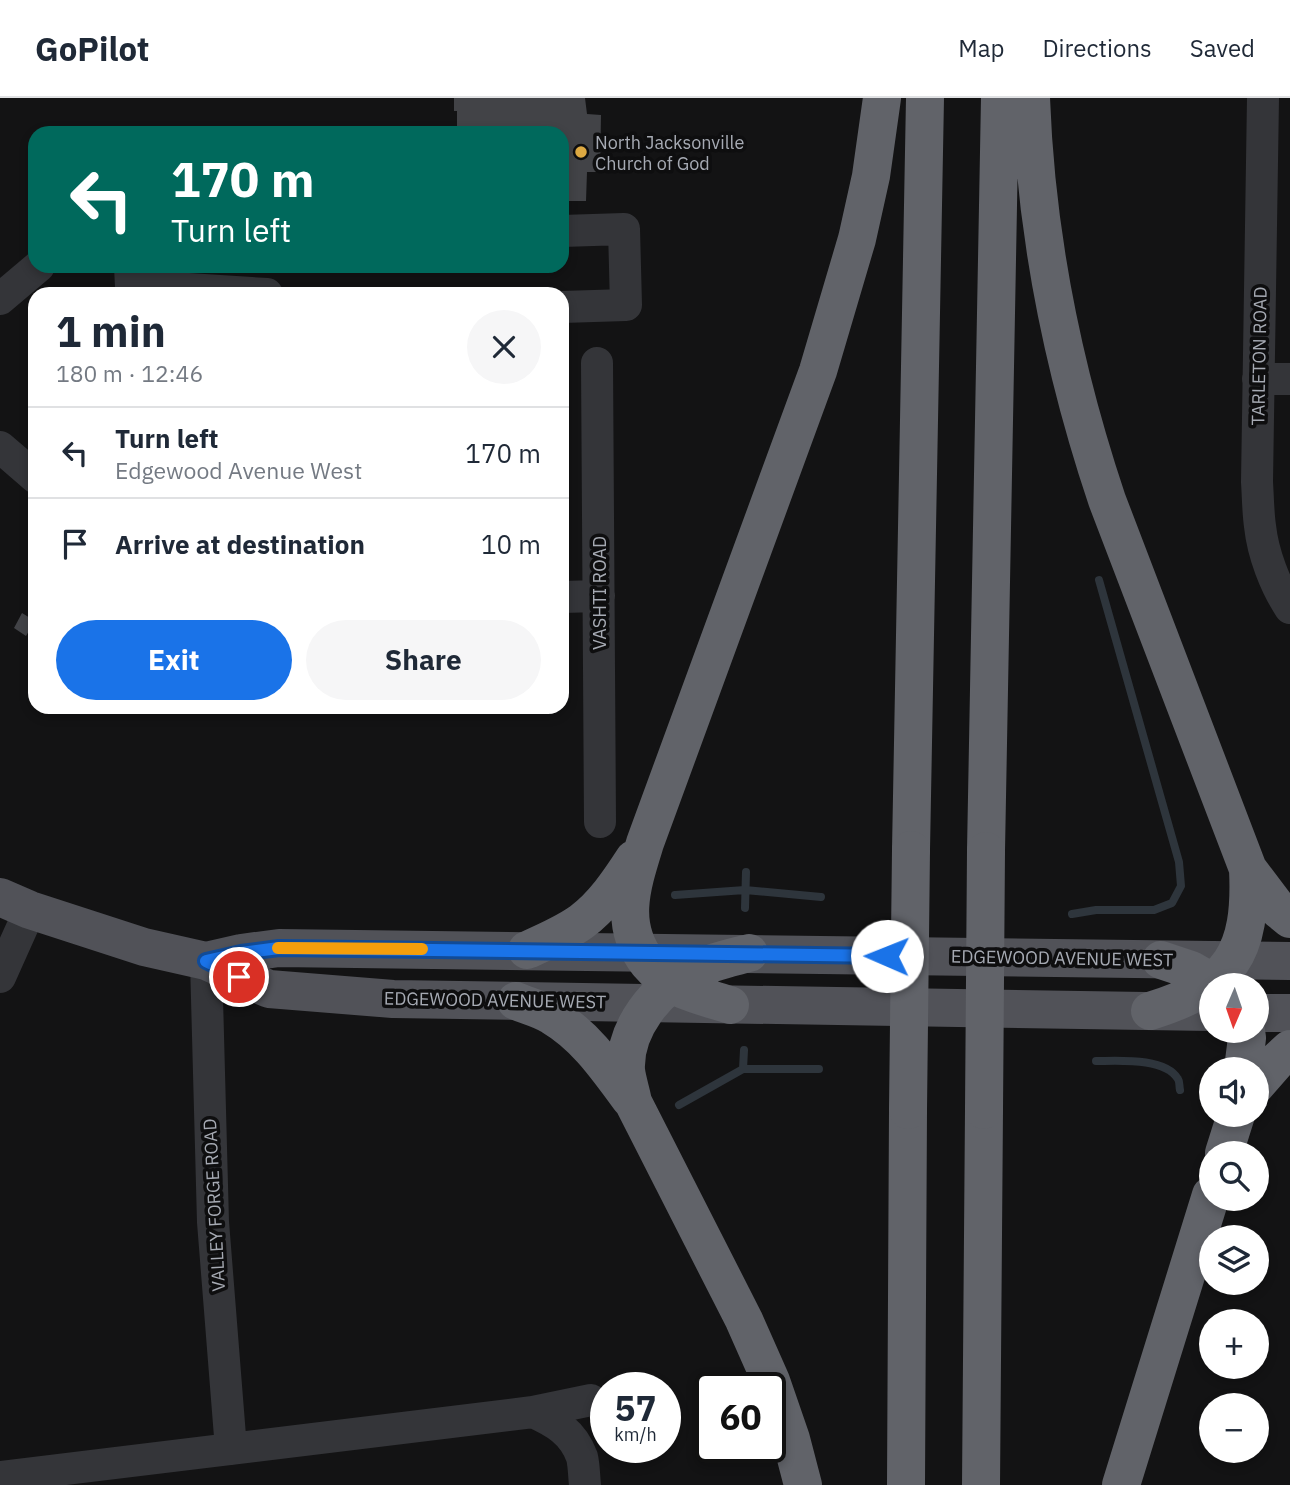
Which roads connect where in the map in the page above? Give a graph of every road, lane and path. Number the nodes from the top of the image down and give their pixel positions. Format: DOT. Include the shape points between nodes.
graph roads {
  1 [pos="881,98"];
  2 [pos="925,98"];
  3 [pos="1000,98"];
  4 [pos="1031,98"];
  5 [pos="1263,98"];
  6 [pos="569,231"];
  7 [pos="31,273"];
  8 [pos="131,287"];
  9 [pos="157,287"];
  10 [pos="0,299"];
  11 [pos="569,307"];
  12 [pos="597,363"];
  13 [pos="1258,379"];
  14 [pos="1290,379"];
  15 [pos="0,447"];
  16 [pos="28,471"];
  17 [pos="599,596"];
  18 [pos="569,597"];
  19 [pos="1290,608"];
  20 [pos="600,822"];
  21 [pos="645,843"];
  22 [pos="1248,869"];
  23 [pos="15,904"];
  24 [pos="1290,919"];
  25 [pos="527,950"];
  26 [pos="640,952"];
  27 [pos="749,953"];
  28 [pos="1161,960"];
  29 [pos="206,961"];
  30 [pos="1290,961"];
  31 [pos="1224,973"];
  32 [pos="1254,973"];
  33 [pos="1199,974"];
  34 [pos="0,977"];
  35 [pos="661,993"];
  36 [pos="1199,993"];
  37 [pos="516,1001"];
  38 [pos="730,1004"];
  39 [pos="1150,1011"];
  40 [pos="1269,1013"];
  41 [pos="1290,1013"];
  42 [pos="1290,1049"];
  43 [pos="1269,1070"];
  44 [pos="632,1102"];
  45 [pos="1206,1211"];
  46 [pos="590,1400"];
  47 [pos="533,1412"];
  48 [pos="231,1449"];
  49 [pos="0,1477"];
  50 [pos="585,1485"];
  51 [pos="803,1485"];
  52 [pos="905,1485"];
  53 [pos="981,1485"];
  54 [pos="1121,1485"];
  1 -- 21 [label="highway" via="871,176 841,299"];
  2 -- 52 [label="highway, bridge"];
  3 -- 53 [label="highway, bridge" via="986,851"];
  4 -- 22 [label="highway" via="1033,155 1049,280 1088,443"];
  5 -- 13 [label="street, TARLETON ROAD"];
  6 -- 11 [label="street" via="624,229 626,305"];
  7 -- 10 [label="street"];
  8 -- 9 [label="street"];
  12 -- 17 [label="street, VASHTI ROAD"];
  13 -- 14 [label="street"];
  13 -- 19 [label="street, TARLETON ROAD" via="1260,527 1268,561"];
  15 -- 16 [label="street"];
  17 -- 18 [label="street"];
  17 -- 20 [label="street, VASHTI ROAD"];
  21 -- 25 [label="highway" via="600,905 582,921"];
  21 -- 26 [label="highway" via="629,908"];
  22 -- 24 [label="highway"];
  22 -- 31 [label="highway" via="1247,921"];
  23 -- 29 [label="main road, EDGEWOOD AVENUE WEST" via="144,947"];
  23 -- 34 [label="street"];
  25 -- 26 [label="main road, EDGEWOOD AVENUE WEST"];
  25 -- 29 [label="main road, EDGEWOOD AVENUE WEST" via="279,948"];
  26 -- 27 [label="main road, EDGEWOOD AVENUE WEST"];
  26 -- 35 [label="highway" via="654,969"];
  27 -- 28 [label="main road, EDGEWOOD AVENUE WEST"];
  27 -- 35 [label="highway" via="693,971"];
  28 -- 33 [label="highway"];
  29 -- 37 [label="main road, EDGEWOOD AVENUE WEST" via="269,989 393,999"];
  29 -- 48 [label="street, VALLEY FORGE ROAD" via="213,1222"];
  30 -- 32 [label="main road"];
  35 -- 37 [label="main road, EDGEWOOD AVENUE WEST"];
  35 -- 38 [label="highway" via="695,994"];
  35 -- 44 [label="highway" via="638,1021 630,1044 626,1068"];
  36 -- 39 [label="highway"];
  37 -- 44 [label="highway" via="550,1014 570,1028 592,1048"];
  38 -- 39 [label="main road"];
  40 -- 41 [label="main road"];
  42 -- 43 [label="highway"];
  44 -- 51 [label="highway" via="744,1320 771,1381"];
  45 -- 54 [label="highway"];
  46 -- 47 [label="street"];
  47 -- 48 [label="street"];
  47 -- 50 [label="street" via="558,1424 570,1436 582,1457"];
  48 -- 49 [label="street"];
}
